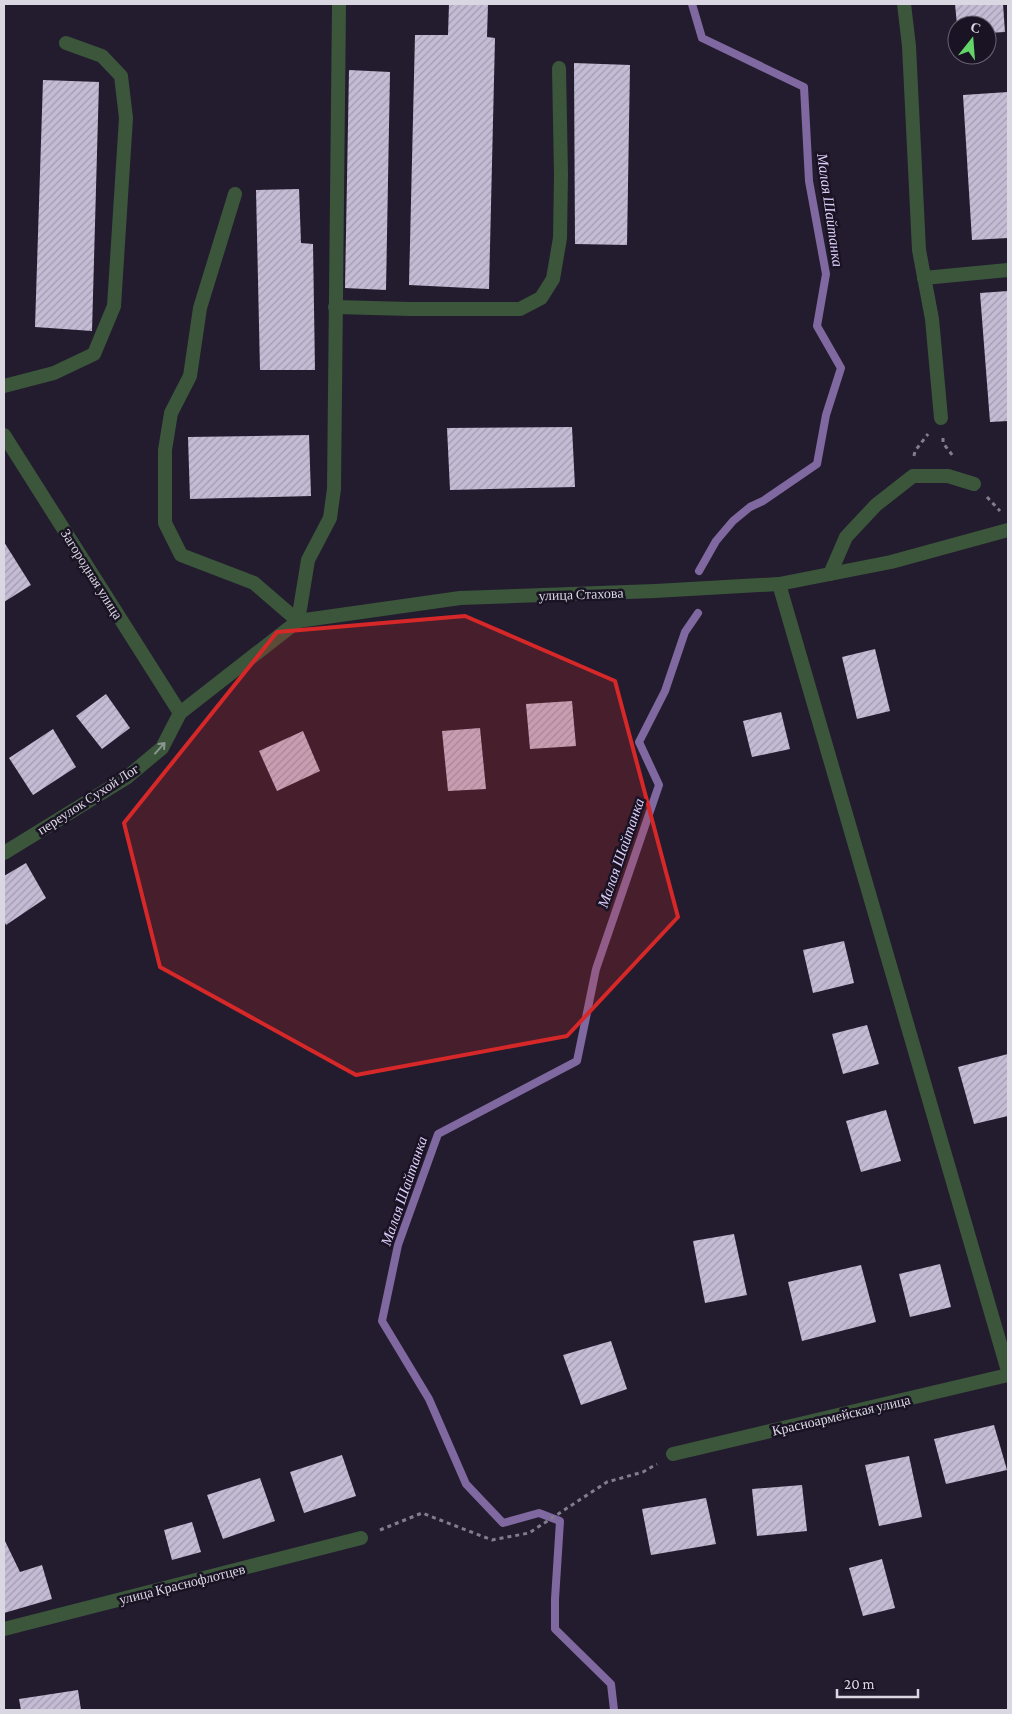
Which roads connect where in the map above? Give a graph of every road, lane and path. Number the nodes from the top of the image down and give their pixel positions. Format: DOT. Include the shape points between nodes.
graph roads {
  1 [pos="339,4"];
  2 [pos="904,4"];
  3 [pos="66,43"];
  4 [pos="559,68"];
  5 [pos="235,194"];
  6 [pos="1008,270"];
  7 [pos="924,278"];
  8 [pos="335,307"];
  9 [pos="4,386"];
  10 [pos="941,418"];
  11 [pos="4,435"];
  12 [pos="913,476"];
  13 [pos="974,484"];
  14 [pos="1008,530"];
  15 [pos="830,574"];
  16 [pos="779,584"];
  17 [pos="298,621"];
  18 [pos="180,713"];
  19 [pos="4,853"];
  20 [pos="1008,1371"];
  21 [pos="1008,1375"];
  22 [pos="673,1454"];
  23 [pos="361,1538"];
  24 [pos="4,1629"];
  1 -- 8 [label="street"];
  2 -- 7 [label="street" via="919,250"];
  3 -- 9 [label="street" via="102,56 121,76 126,118 114,306 94,354 54,373"];
  4 -- 8 [label="street" via="560,238 553,279 540,298 520,309"];
  5 -- 17 [label="street" via="200,308 190,376 171,413 165,450 165,523 181,555 254,583"];
  6 -- 7 [label="street"];
  7 -- 10 [label="street" via="932,319"];
  8 -- 17 [label="street" via="334,489 330,518 308,560"];
  10 -- 12 [label="path" via="915,451"];
  11 -- 18 [label="street, Загородная улица"];
  12 -- 13 [label="street" via="948,476"];
  12 -- 15 [label="street" via="876,505 846,537"];
  14 -- 15 [label="street, улица Стахова" via="891,562"];
  15 -- 16 [label="street, улица Стахова"];
  16 -- 17 [label="street, улица Стахова" via="460,598"];
  16 -- 20 [label="street"];
  17 -- 18 [label="street, улица Стахова"];
  19 -- 18 [label="street, переулок Сухой Лог, one-way" via="126,778 162,748"];
  21 -- 22 [label="street, Красноармейская улица"];
  22 -- 23 [label="path" via="643,1472 607,1482 528,1533 492,1540 422,1514"];
  23 -- 24 [label="street, улица Краснофлотцев"];
}
